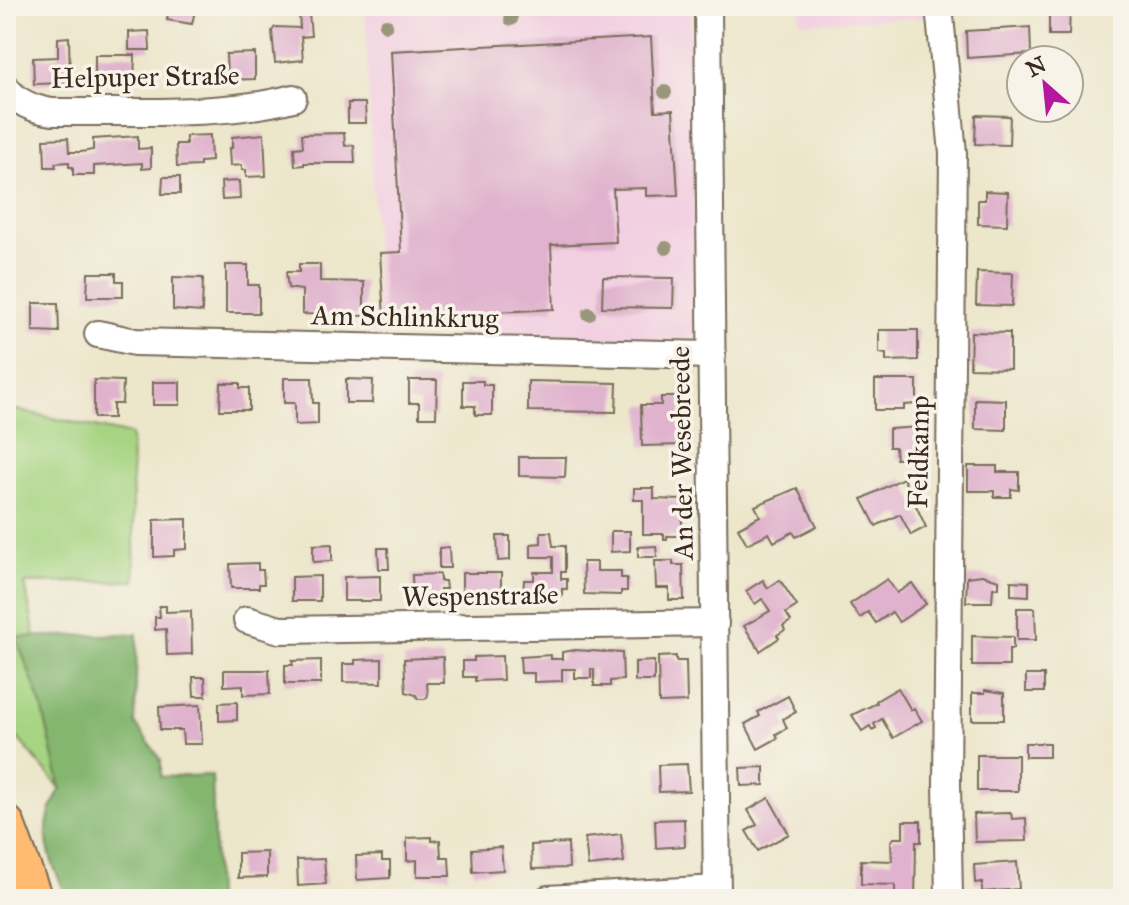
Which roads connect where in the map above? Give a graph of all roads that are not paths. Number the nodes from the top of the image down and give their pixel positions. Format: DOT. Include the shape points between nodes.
graph roads {
  1 [pos="708,6"];
  2 [pos="939,6"];
  3 [pos="6,88"];
  4 [pos="293,98"];
  5 [pos="98,334"];
  6 [pos="712,355"];
  7 [pos="247,620"];
  8 [pos="715,623"];
  9 [pos="6,824"];
  10 [pos="717,894"];
  11 [pos="34,899"];
  12 [pos="548,899"];
  13 [pos="949,899"];
  1 -- 6 [label="street, An der Wesebreede"];
  2 -- 13 [label="street, Feldkamp" via="953,153"];
  3 -- 4 [label="street, Helpuper Straße" via="36,110 52,112 267,105"];
  5 -- 6 [label="street, Am Schlinkkrug" via="135,342"];
  6 -- 8 [label="street, An der Wesebreede"];
  7 -- 8 [label="street, Wespenstraße" via="280,630"];
  8 -- 10 [label="street, An der Wesebreede"];
  9 -- 11 [label="highway"];
  10 -- 12 [label="street"];
}
